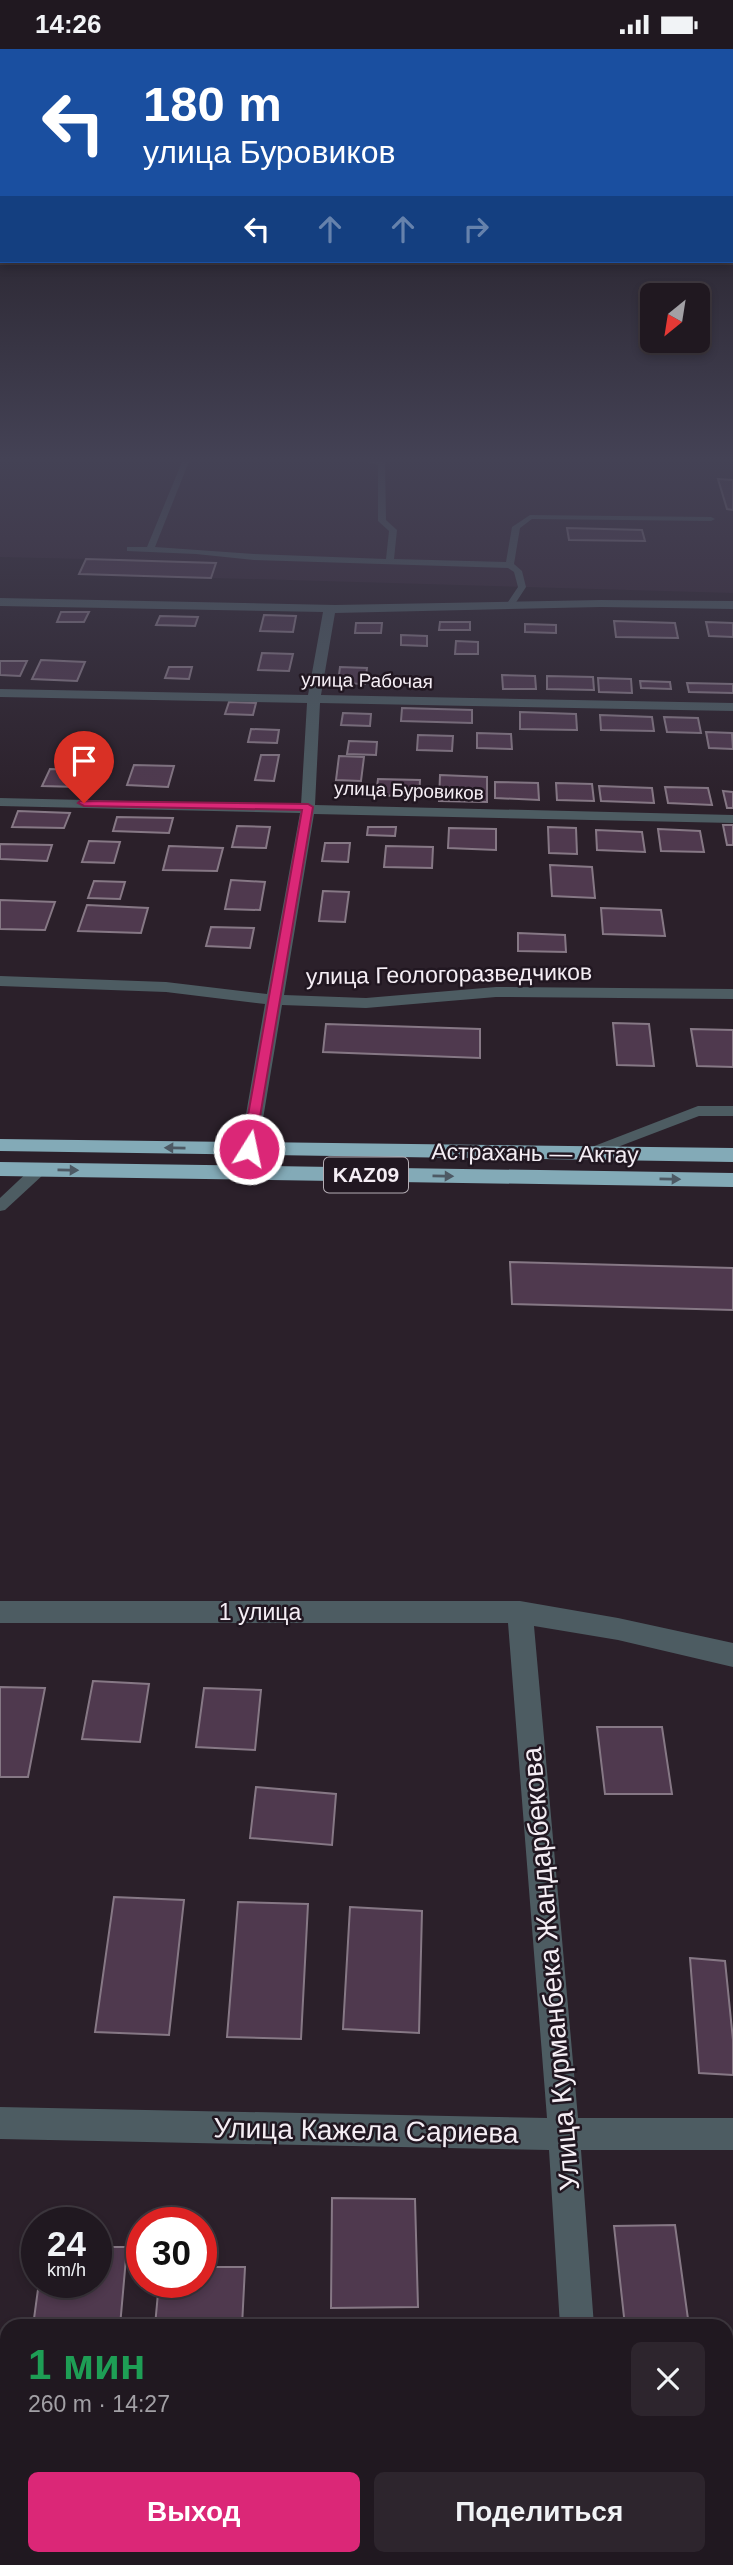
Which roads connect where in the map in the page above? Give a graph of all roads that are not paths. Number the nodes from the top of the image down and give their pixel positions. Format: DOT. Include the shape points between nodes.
graph roads {
  1 [pos="519,574"];
  2 [pos="0,602"];
  3 [pos="510,605"];
  4 [pos="733,605"];
  5 [pos="330,609"];
  6 [pos="0,694"];
  7 [pos="314,698"];
  8 [pos="733,707"];
  9 [pos="0,801"];
  10 [pos="308,807"];
  11 [pos="733,818"];
  12 [pos="0,981"];
  13 [pos="733,994"];
  14 [pos="276,1000"];
  15 [pos="733,1111"];
  16 [pos="0,1145"];
  17 [pos="249,1149"];
  18 [pos="589,1153"];
  19 [pos="733,1156"];
  20 [pos="0,1169"];
  21 [pos="38,1170"];
  22 [pos="733,1180"];
  23 [pos="0,1206"];
  24 [pos="0,1612"];
  25 [pos="520,1612"];
  26 [pos="733,1655"];
  27 [pos="0,2123"];
  28 [pos="564,2134"];
  29 [pos="733,2134"];
  30 [pos="577,2319"];
  1 -- 3 [label="lane" via="523,587"];
  2 -- 5 [label="street"];
  3 -- 4 [label="street"];
  3 -- 5 [label="street"];
  5 -- 7 [label="street"];
  6 -- 7 [label="street, улица Рабочая"];
  7 -- 8 [label="street, улица Рабочая"];
  7 -- 10 [label="street"];
  9 -- 10 [label="street, улица Буровиков"];
  10 -- 11 [label="street, улица Буровиков"];
  10 -- 14 [label="street"];
  12 -- 14 [label="street, улица Геологоразведчиков" via="166,987"];
  13 -- 14 [label="street, улица Геологоразведчиков" via="496,992 366,1003"];
  14 -- 17 [label="street"];
  15 -- 18 [label="lane" via="698,1111"];
  17 -- 16 [label="highway, Астрахань — Актау / KAZ09, one-way"];
  17 -- 18 [label="highway, Астрахань — Актау / KAZ09"];
  18 -- 19 [label="highway, Астрахань — Актау / KAZ09"];
  20 -- 21 [label="highway, Астрахань — Актау / KAZ09"];
  21 -- 22 [label="highway, Астрахань — Актау / KAZ09, one-way"];
  21 -- 23 [label="lane"];
  24 -- 25 [label="street, 1 улица"];
  25 -- 26 [label="street, 1 улица"];
  25 -- 28 [label="street, Улица Курманбека Жандарбекова"];
  27 -- 28 [label="street, Улица Кажела Сариева"];
  28 -- 29 [label="street, Улица Кажела Сариева"];
  28 -- 30 [label="street, Улица Курманбека Жандарбекова"];
}
